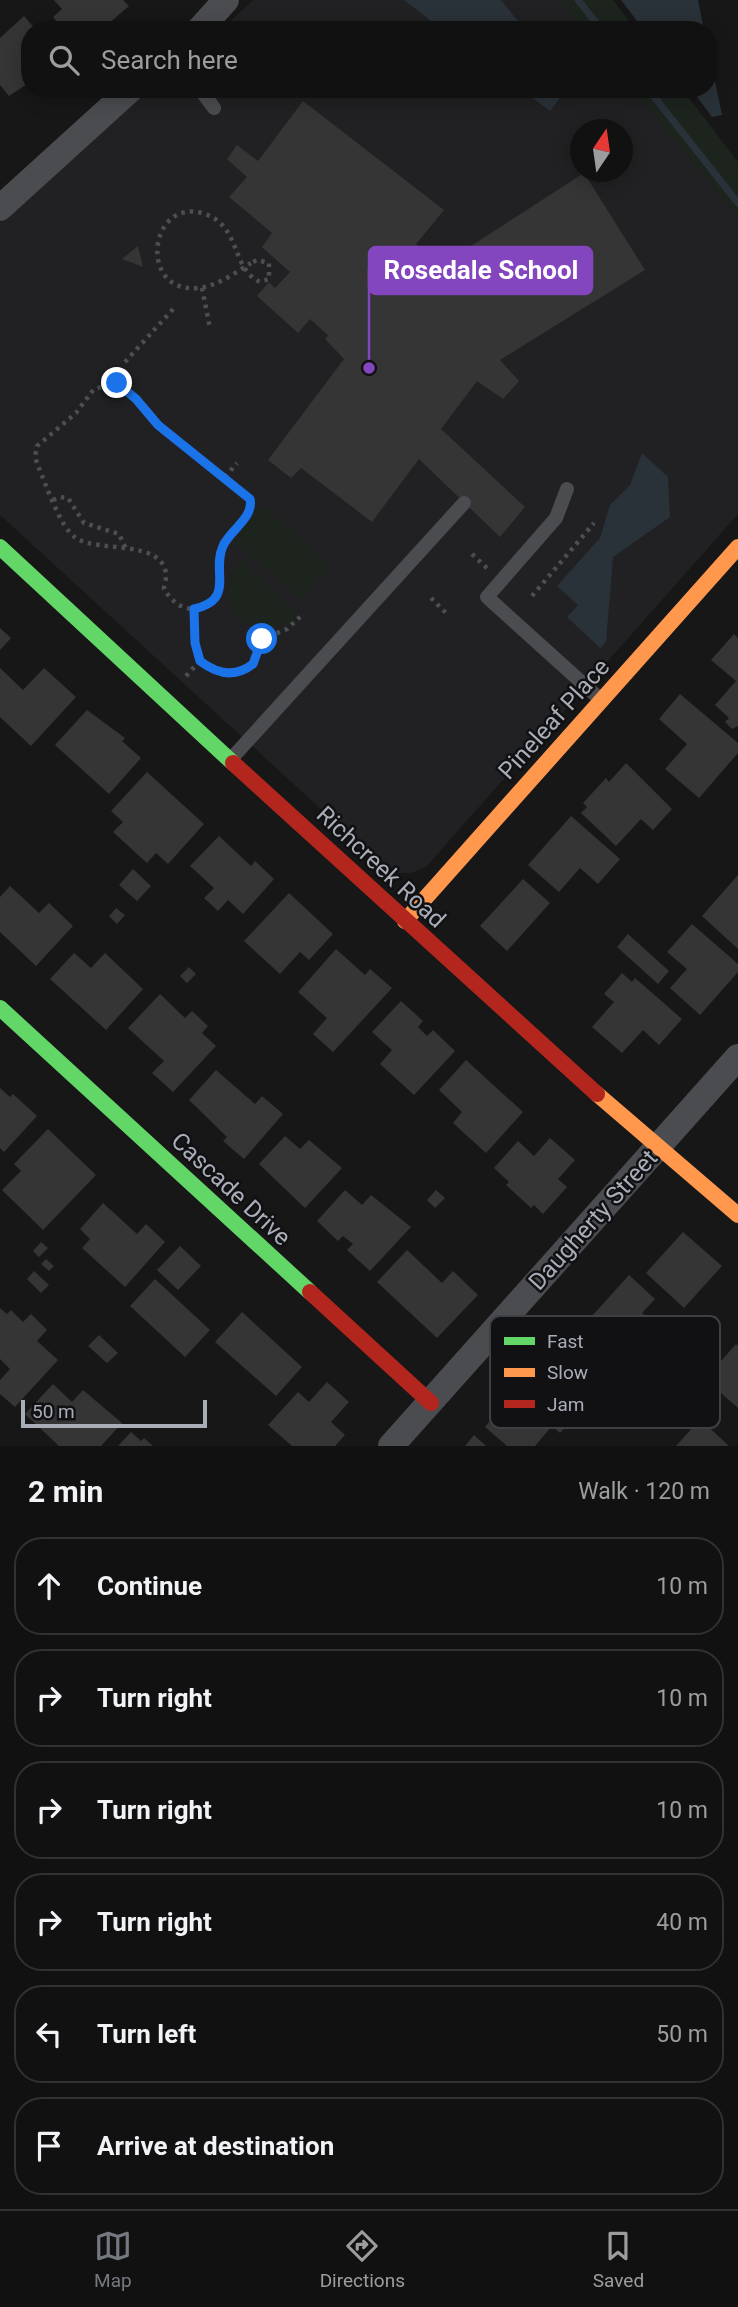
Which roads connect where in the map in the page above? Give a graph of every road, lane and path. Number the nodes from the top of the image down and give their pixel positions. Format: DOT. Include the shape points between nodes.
graph roads {
  1 [pos="226,0"];
  2 [pos="207,21"];
  3 [pos="121,98"];
  4 [pos="207,98"];
  5 [pos="214,108"];
  6 [pos="0,208"];
  7 [pos="245,267"];
  8 [pos="202,288"];
  9 [pos="175,307"];
  10 [pos="210,328"];
  11 [pos="125,362"];
  12 [pos="237,463"];
  13 [pos="225,477"];
  14 [pos="567,489"];
  15 [pos="53,500"];
  16 [pos="464,503"];
  17 [pos="594,523"];
  18 [pos="0,547"];
  19 [pos="738,547"];
  20 [pos="126,549"];
  21 [pos="555,550"];
  22 [pos="472,554"];
  23 [pos="565,559"];
  24 [pos="489,570"];
  25 [pos="532,596"];
  26 [pos="431,598"];
  27 [pos="194,609"];
  28 [pos="449,615"];
  29 [pos="301,616"];
  30 [pos="200,661"];
  31 [pos="186,676"];
  32 [pos="601,700"];
  33 [pos="230,760"];
  34 [pos="405,920"];
  35 [pos="0,1007"];
  36 [pos="738,1057"];
  37 [pos="657,1147"];
  38 [pos="738,1215"];
  39 [pos="508,1316"];
  40 [pos="490,1336"];
  41 [pos="431,1403"];
  42 [pos="391,1446"];
  1 -- 2 [label="street"];
  3 -- 6 [label="street"];
  4 -- 5 [label="lane"];
  7 -- 7 [label="path" via="248,275 260,282 271,275 264,260"];
  7 -- 8 [label="path"];
  7 -- 8 [label="path" via="225,225 201,212 175,217 158,238 159,266 176,284"];
  8 -- 10 [label="path"];
  9 -- 11 [label="path"];
  12 -- 13 [label="path"];
  13 -- 15 [label="path" via="158,425 124,387 109,383 94,389 76,413 35,450"];
  13 -- 27 [label="path" via="244,491 251,505 219,554 221,588 211,602"];
  14 -- 32 [label="lane" via="556,518 487,597"];
  15 -- 20 [label="path" via="75,538"];
  15 -- 20 [label="path" via="68,498 84,523 119,534"];
  16 -- 33 [label="lane"];
  17 -- 23 [label="path"];
  18 -- 33 [label="street, Richcreek Road"];
  19 -- 32 [label="street, Pineleaf Place"];
  20 -- 27 [label="path" via="155,555 167,575 163,586 167,595"];
  21 -- 23 [label="path"];
  22 -- 24 [label="path"];
  23 -- 25 [label="path"];
  26 -- 28 [label="path"];
  27 -- 30 [label="path"];
  29 -- 30 [label="path" via="287,629 262,639 246,670 219,672"];
  30 -- 31 [label="path"];
  32 -- 34 [label="street, Pineleaf Place"];
  33 -- 34 [label="street, Richcreek Road"];
  34 -- 37 [label="street, Richcreek Road"];
  35 -- 41 [label="street, Cascade Drive"];
  36 -- 37 [label="street, Daugherty Street"];
  37 -- 38 [label="street, Richcreek Road"];
  37 -- 39 [label="street, Daugherty Street"];
  40 -- 41 [label="street, Daugherty Street"];
  41 -- 42 [label="street, Daugherty Street"];
}
